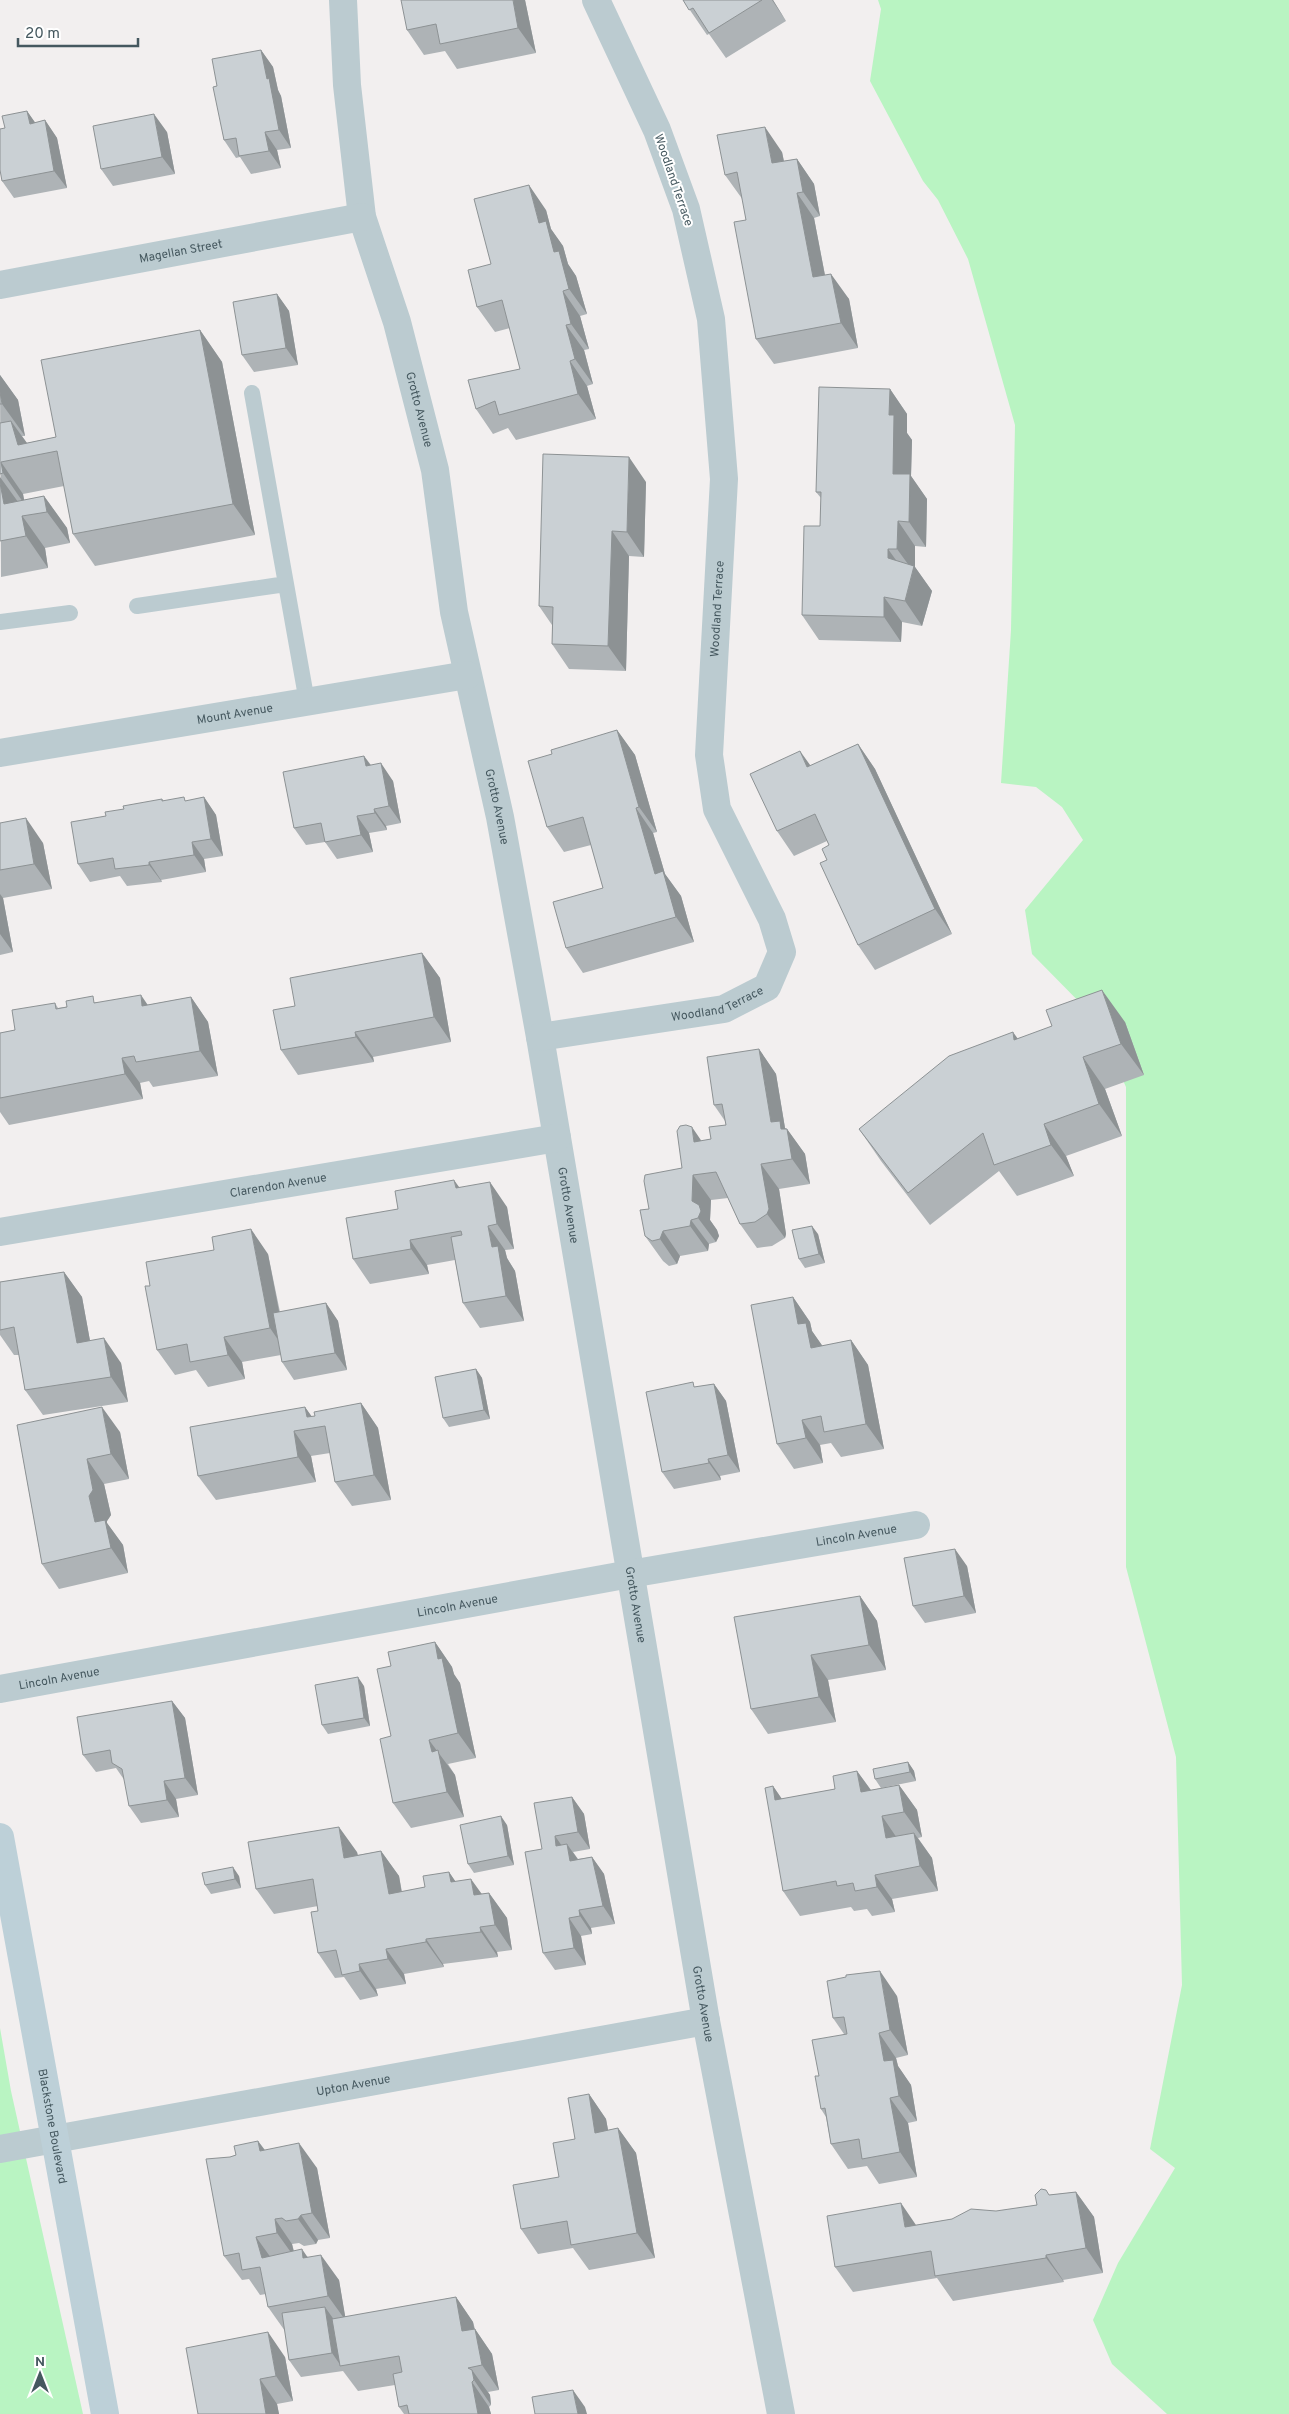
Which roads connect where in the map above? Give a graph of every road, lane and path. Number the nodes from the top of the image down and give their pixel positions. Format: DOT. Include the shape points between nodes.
graph roads {
  1 [pos="343,0"];
  2 [pos="596,0"];
  3 [pos="362,217"];
  4 [pos="0,285"];
  5 [pos="252,393"];
  6 [pos="286,584"];
  7 [pos="137,606"];
  8 [pos="70,613"];
  9 [pos="0,622"];
  10 [pos="467,675"];
  11 [pos="308,702"];
  12 [pos="0,753"];
  13 [pos="540,1037"];
  14 [pos="557,1138"];
  15 [pos="0,1232"];
  16 [pos="916,1525"];
  17 [pos="630,1574"];
  18 [pos="0,1689"];
  19 [pos="0,1837"];
  20 [pos="706,2021"];
  21 [pos="56,2139"];
  22 [pos="0,2149"];
  23 [pos="105,2414"];
  24 [pos="781,2414"];
  1 -- 3 [label="street, Grotto Avenue" via="347,85"];
  2 -- 13 [label="street, Woodland Terrace" via="657,130 686,209 711,319 724,479 709,755 717,809 772,919 782,952 767,987 724,1009"];
  3 -- 4 [label="street, Magellan Street"];
  3 -- 10 [label="street, Grotto Avenue" via="397,322 435,470 454,612"];
  5 -- 6 [label="lane"];
  6 -- 7 [label="lane"];
  6 -- 11 [label="lane"];
  8 -- 9 [label="lane"];
  10 -- 11 [label="street, Mount Avenue"];
  10 -- 13 [label="street, Grotto Avenue" via="500,817"];
  11 -- 12 [label="street, Mount Avenue"];
  13 -- 14 [label="street, Grotto Avenue"];
  14 -- 15 [label="street, Clarendon Avenue"];
  14 -- 17 [label="street, Grotto Avenue"];
  16 -- 17 [label="street, Lincoln Avenue"];
  17 -- 18 [label="street, Lincoln Avenue"];
  17 -- 20 [label="street, Grotto Avenue"];
  19 -- 21 [label="main road, Blackstone Boulevard"];
  20 -- 21 [label="street, Upton Avenue"];
  20 -- 24 [label="street, Grotto Avenue"];
  21 -- 22 [label="street, Upton Avenue"];
  21 -- 23 [label="main road, Blackstone Boulevard"];
}
